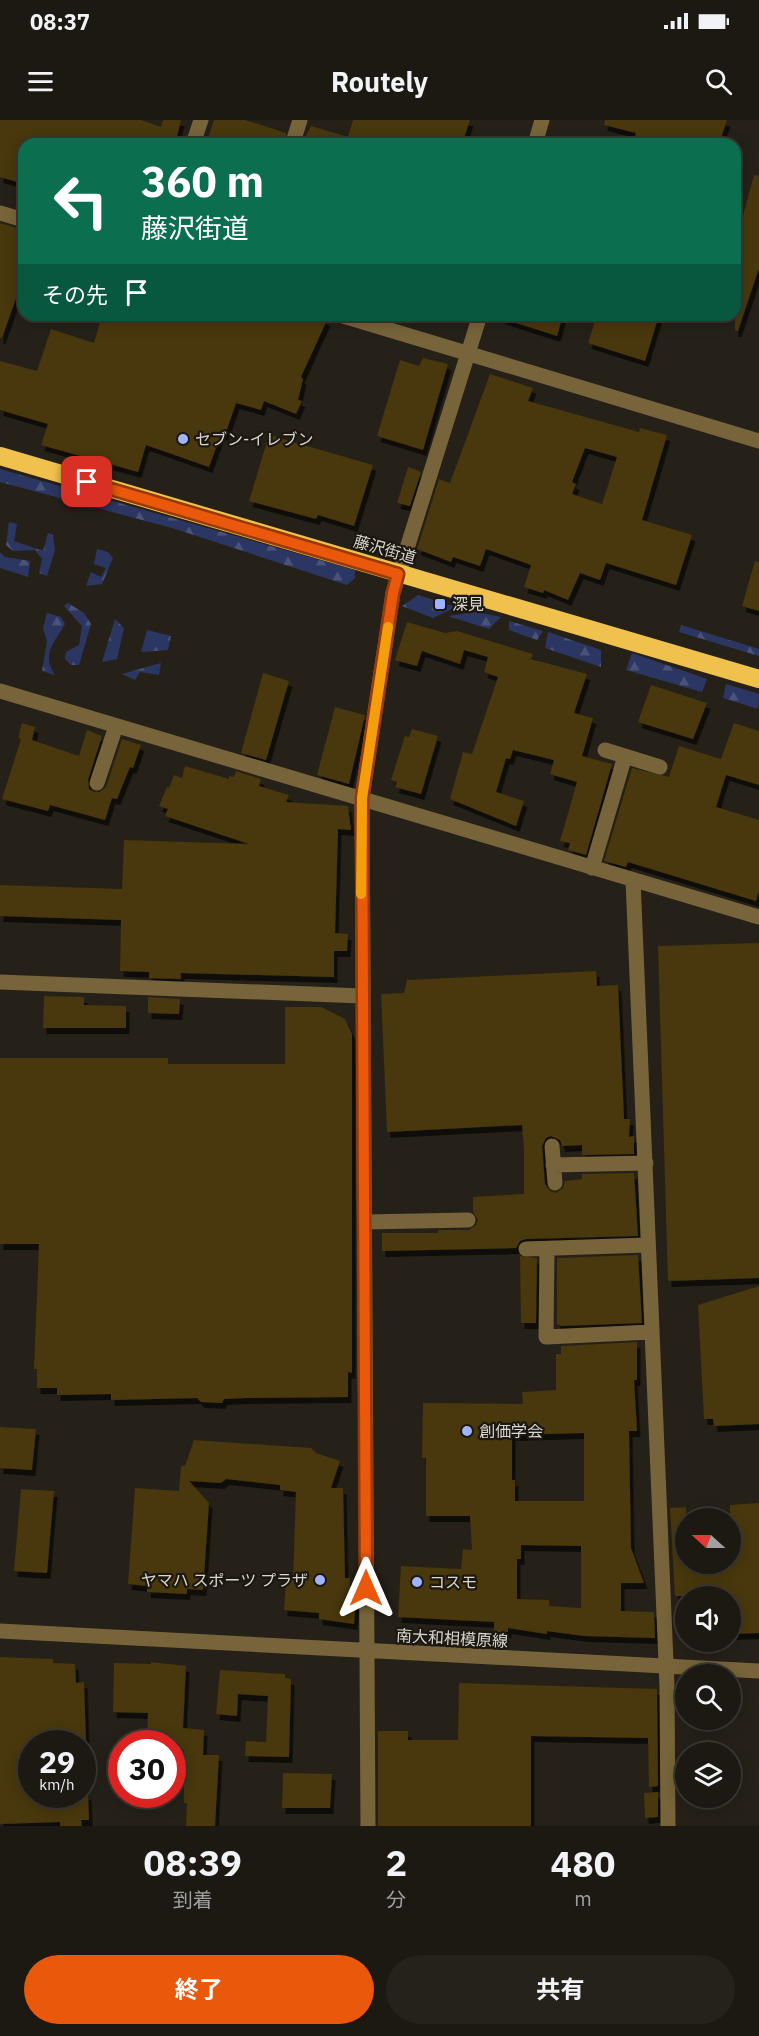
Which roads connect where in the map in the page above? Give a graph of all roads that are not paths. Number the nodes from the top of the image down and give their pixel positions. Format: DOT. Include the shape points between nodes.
graph roads {
  1 [pos="201,120"];
  2 [pos="300,120"];
  3 [pos="542,120"];
  4 [pos="195,138"];
  5 [pos="294,138"];
  6 [pos="537,138"];
  7 [pos="0,213"];
  8 [pos="18,218"];
  9 [pos="360,321"];
  10 [pos="478,321"];
  11 [pos="468,354"];
  12 [pos="759,441"];
  13 [pos="0,456"];
  14 [pos="398,574"];
  15 [pos="759,680"];
  16 [pos="0,692"];
  17 [pos="116,726"];
  18 [pos="605,750"];
  19 [pos="625,756"];
  20 [pos="660,767"];
  21 [pos="97,783"];
  22 [pos="362,798"];
  23 [pos="592,868"];
  24 [pos="633,880"];
  25 [pos="759,917"];
  26 [pos="0,982"];
  27 [pos="362,996"];
  28 [pos="552,1146"];
  29 [pos="646,1163"];
  30 [pos="553,1165"];
  31 [pos="555,1183"];
  32 [pos="468,1220"];
  33 [pos="364,1222"];
  34 [pos="647,1245"];
  35 [pos="526,1249"];
  36 [pos="547,1249"];
  37 [pos="651,1332"];
  38 [pos="0,1631"];
  39 [pos="366,1651"];
  40 [pos="665,1667"];
  41 [pos="759,1671"];
  42 [pos="368,1826"];
  43 [pos="668,1826"];
  1 -- 4 [label="street"];
  2 -- 5 [label="street"];
  3 -- 6 [label="street"];
  7 -- 8 [label="street"];
  9 -- 11 [label="street"];
  10 -- 11 [label="street"];
  11 -- 12 [label="street"];
  11 -- 14 [label="street"];
  13 -- 14 [label="highway, 藤沢街道"];
  14 -- 15 [label="highway, 藤沢街道"];
  14 -- 22 [label="street"];
  16 -- 17 [label="street"];
  17 -- 21 [label="street"];
  17 -- 22 [label="street"];
  18 -- 19 [label="street"];
  19 -- 20 [label="street"];
  19 -- 23 [label="street"];
  22 -- 23 [label="street"];
  22 -- 27 [label="street"];
  23 -- 24 [label="street"];
  24 -- 25 [label="street"];
  24 -- 29 [label="street"];
  26 -- 27 [label="street"];
  27 -- 33 [label="street"];
  28 -- 30 [label="street"];
  29 -- 30 [label="street"];
  29 -- 34 [label="street"];
  30 -- 31 [label="street"];
  32 -- 33 [label="street"];
  33 -- 39 [label="street"];
  34 -- 36 [label="street"];
  34 -- 37 [label="street"];
  35 -- 36 [label="street"];
  36 -- 37 [label="street" via="546,1337"];
  37 -- 40 [label="street"];
  38 -- 39 [label="street, 南大和相模原線"];
  39 -- 40 [label="street, 南大和相模原線"];
  39 -- 42 [label="street"];
  40 -- 41 [label="street, 南大和相模原線"];
  40 -- 43 [label="street"];
}
